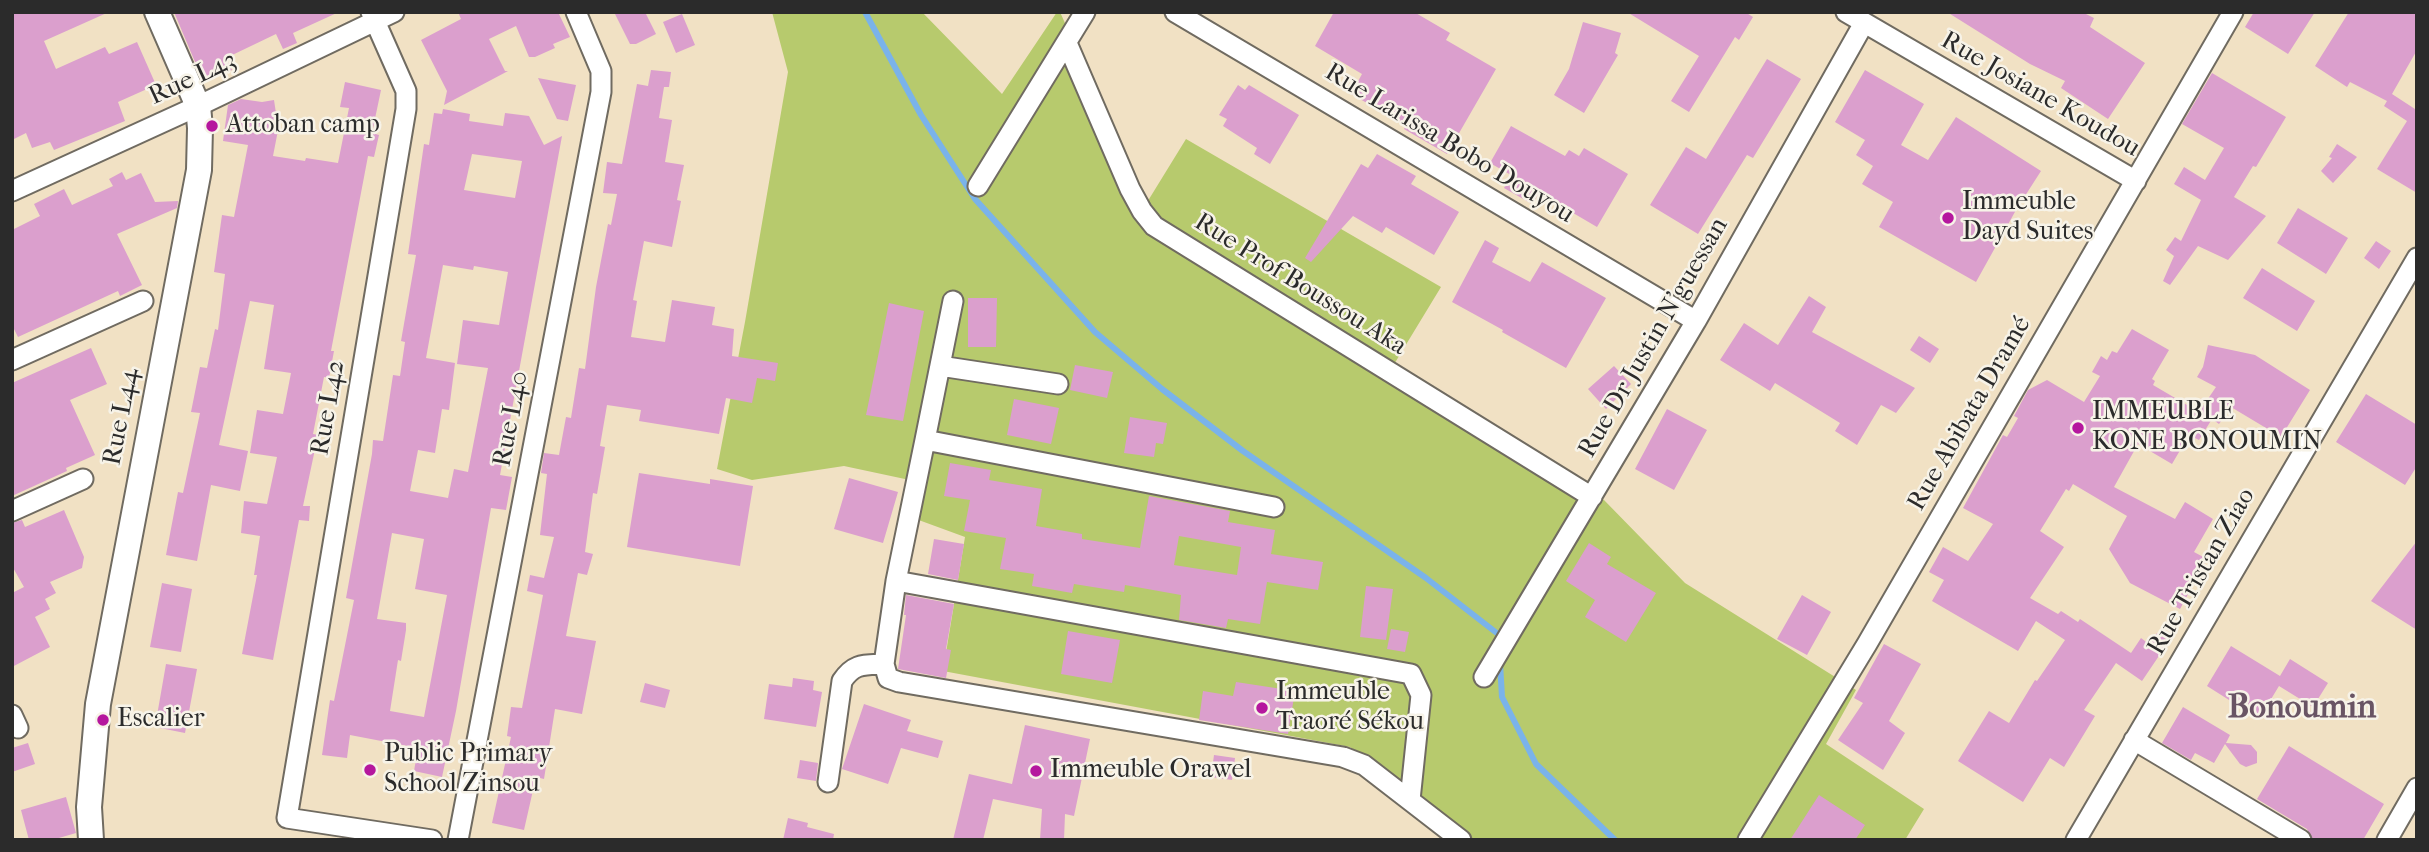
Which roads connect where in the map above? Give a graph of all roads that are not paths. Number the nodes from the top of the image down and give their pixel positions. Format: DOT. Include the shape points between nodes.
graph roads {
  1 [pos="157,12"];
  2 [pos="394,12"];
  3 [pos="576,12"];
  4 [pos="1085,12"];
  5 [pos="1175,12"];
  6 [pos="1846,12"];
  7 [pos="2233,12"];
  8 [pos="373,17"];
  9 [pos="1864,23"];
  10 [pos="1067,43"];
  11 [pos="198,106"];
  12 [pos="2136,181"];
  13 [pos="978,186"];
  14 [pos="12,191"];
  15 [pos="2417,258"];
  16 [pos="953,301"];
  17 [pos="143,302"];
  18 [pos="1696,321"];
  19 [pos="12,360"];
  20 [pos="940,366"];
  21 [pos="1058,384"];
  22 [pos="925,440"];
  23 [pos="83,479"];
  24 [pos="1592,497"];
  25 [pos="1274,506"];
  26 [pos="12,511"];
  27 [pos="896,581"];
  28 [pos="884,664"];
  29 [pos="1485,677"];
  30 [pos="2134,740"];
  31 [pos="828,782"];
  32 [pos="2417,788"];
  33 [pos="1410,800"];
  34 [pos="90,840"];
  35 [pos="432,840"];
  36 [pos="458,840"];
  37 [pos="1461,840"];
  38 [pos="1748,840"];
  39 [pos="2076,840"];
  40 [pos="2301,840"];
  41 [pos="2386,840"];
  1 -- 11 [label="street, Rue L44"];
  2 -- 8 [label="street, Rue L43"];
  3 -- 36 [label="street, Rue L40" via="601,71 601,92"];
  4 -- 10 [label="street"];
  5 -- 18 [label="street, Rue Larissa Bobo Douyou"];
  6 -- 9 [label="street, Rue Josiane Koudou"];
  7 -- 12 [label="street, Rue Abibata Dramé"];
  8 -- 11 [label="street, Rue L43"];
  8 -- 35 [label="street, Rue L42" via="406,91 406,109 287,818"];
  9 -- 12 [label="street, Rue Josiane Koudou"];
  9 -- 18 [label="street, Rue Dr Justin N'guessan"];
  10 -- 13 [label="street"];
  10 -- 24 [label="street, Rue Prof Boussou Aka" via="1130,189 1154,226"];
  11 -- 14 [label="street, Rue L43"];
  11 -- 34 [label="street, Rue L44" via="199,170 98,704"];
  12 -- 38 [label="street, Rue Abibata Dramé"];
  15 -- 30 [label="street, Rue Tristan Ziao"];
  16 -- 20 [label="street"];
  17 -- 19 [label="street"];
  18 -- 24 [label="street, Rue Dr Justin N'guessan"];
  20 -- 21 [label="street"];
  20 -- 22 [label="street"];
  22 -- 25 [label="street"];
  22 -- 27 [label="street"];
  23 -- 26 [label="street"];
  24 -- 29 [label="street, Rue Dr Justin N'guessan"];
  27 -- 28 [label="street"];
  27 -- 33 [label="street" via="1411,674 1421,695"];
  28 -- 31 [label="street" via="850,669 842,681"];
  28 -- 33 [label="street" via="888,678 899,682 1343,757 1364,765"];
  30 -- 39 [label="street, Rue Tristan Ziao"];
  30 -- 40 [label="street"];
  32 -- 41 [label="street"];
  33 -- 37 [label="street"];
}
